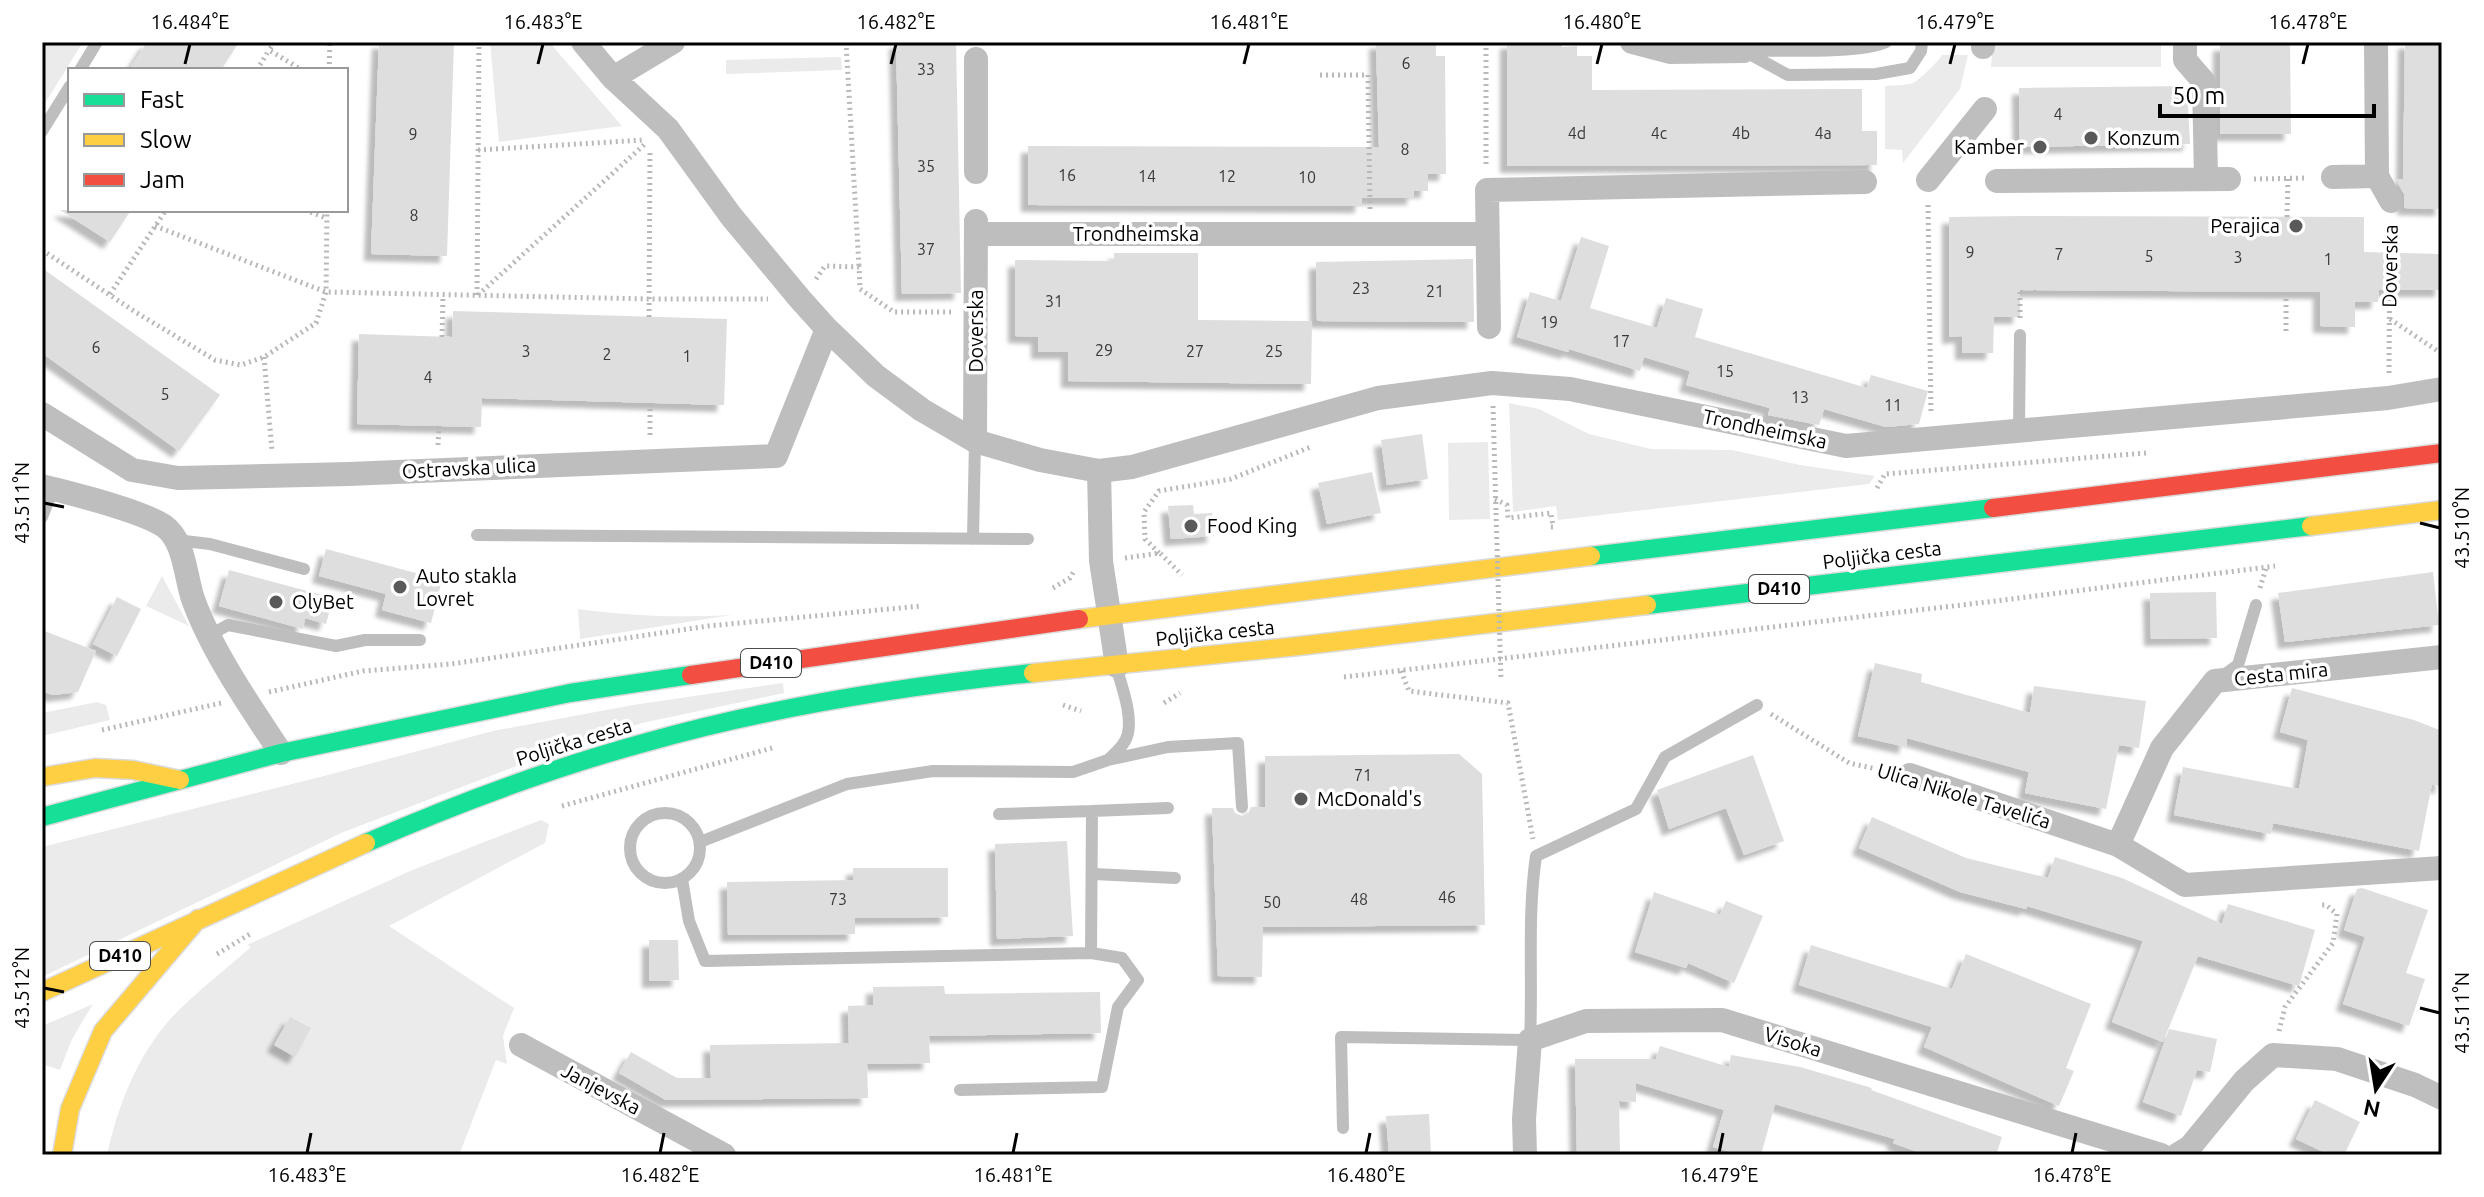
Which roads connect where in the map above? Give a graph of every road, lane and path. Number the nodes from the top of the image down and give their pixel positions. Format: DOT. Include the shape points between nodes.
graph roads {
  1 [pos="97,42"];
  2 [pos="275,42"];
  3 [pos="330,42"];
  4 [pos="479,42"];
  5 [pos="583,42"];
  6 [pos="673,42"];
  7 [pos="846,42"];
  8 [pos="1486,42"];
  9 [pos="1632,42"];
  10 [pos="1886,42"];
  11 [pos="1922,42"];
  12 [pos="2185,42"];
  13 [pos="2376,42"];
  14 [pos="269,50"];
  15 [pos="1744,51"];
  16 [pos="976,59"];
  17 [pos="81,68"];
  18 [pos="258,68"];
  19 [pos="299,68"];
  20 [pos="329,68"];
  21 [pos="1320,75"];
  22 [pos="613,78"];
  23 [pos="68,89"];
  24 [pos="1985,109"];
  25 [pos="640,129"];
  26 [pos="42,131"];
  27 [pos="650,140"];
  28 [pos="478,150"];
  29 [pos="976,172"];
  30 [pos="2377,176"];
  31 [pos="2333,177"];
  32 [pos="2217,179"];
  33 [pos="1928,180"];
  34 [pos="1997,181"];
  35 [pos="1865,182"];
  36 [pos="1369,185"];
  37 [pos="1487,190"];
  38 [pos="2391,201"];
  39 [pos="165,212"];
  40 [pos="310,212"];
  41 [pos="327,212"];
  42 [pos="2287,217"];
  43 [pos="327,219"];
  44 [pos="155,226"];
  45 [pos="976,228"];
  46 [pos="1487,234"];
  47 [pos="42,250"];
  48 [pos="859,267"];
  49 [pos="326,292"];
  50 [pos="2286,292"];
  51 [pos="110,294"];
  52 [pos="443,295"];
  53 [pos="477,296"];
  54 [pos="649,299"];
  55 [pos="800,299"];
  56 [pos="976,312"];
  57 [pos="649,317"];
  58 [pos="2389,318"];
  59 [pos="1489,327"];
  60 [pos="827,329"];
  61 [pos="2286,331"];
  62 [pos="2020,335"];
  63 [pos="442,337"];
  64 [pos="2442,354"];
  65 [pos="264,357"];
  66 [pos="2442,389"];
  67 [pos="2388,398"];
  68 [pos="1480,403"];
  69 [pos="42,414"];
  70 [pos="2019,429"];
  71 [pos="1931,437"];
  72 [pos="975,441"];
  73 [pos="1320,443"];
  74 [pos="2442,453"];
  75 [pos="1099,471"];
  76 [pos="274,477"];
  77 [pos="48,487"];
  78 [pos="1494,499"];
  79 [pos="2442,510"];
  80 [pos="42,517"];
  81 [pos="1553,527"];
  82 [pos="477,535"];
  83 [pos="973,539"];
  84 [pos="1028,539"];
  85 [pos="176,540"];
  86 [pos="1160,553"];
  87 [pos="1101,561"];
  88 [pos="2280,565"];
  89 [pos="304,569"];
  90 [pos="1046,592"];
  91 [pos="2256,605"];
  92 [pos="923,606"];
  93 [pos="1109,615"];
  94 [pos="210,635"];
  95 [pos="420,640"];
  96 [pos="2442,657"];
  97 [pos="1117,666"];
  98 [pos="1401,671"];
  99 [pos="1332,678"];
  100 [pos="1501,679"];
  101 [pos="2215,681"];
  102 [pos="1190,686"];
  103 [pos="243,697"];
  104 [pos="1164,703"];
  105 [pos="1757,705"];
  106 [pos="88,733"];
  107 [pos="774,748"];
  108 [pos="281,753"];
  109 [pos="1108,760"];
  110 [pos="1910,775"];
  111 [pos="42,777"];
  112 [pos="180,780"];
  113 [pos="1242,807"];
  114 [pos="553,808"];
  115 [pos="1168,808"];
  116 [pos="1092,811"];
  117 [pos="999,814"];
  118 [pos="42,817"];
  119 [pos="700,842"];
  120 [pos="2118,845"];
  121 [pos="1536,856"];
  122 [pos="2442,868"];
  123 [pos="1094,874"];
  124 [pos="1175,878"];
  125 [pos="682,879"];
  126 [pos="2311,904"];
  127 [pos="198,919"];
  128 [pos="261,929"];
  129 [pos="1091,953"];
  130 [pos="207,961"];
  131 [pos="42,992"];
  132 [pos="1530,1040"];
  133 [pos="521,1045"];
  134 [pos="2273,1055"];
  135 [pos="960,1090"];
  136 [pos="2442,1098"];
  137 [pos="1343,1128"];
  138 [pos="62,1155"];
  139 [pos="724,1155"];
  140 [pos="1525,1155"];
  141 [pos="2161,1155"];
  142 [pos="2177,1155"];
  1 -- 17 [label="lane"];
  2 -- 14 [label="path"];
  3 -- 20 [label="path"];
  4 -- 28 [label="path"];
  5 -- 22 [label="street"];
  6 -- 22 [label="street"];
  7 -- 48 [label="path"];
  8 -- 37 [label="path"];
  9 -- 15 [label="street" via="1670,52"];
  10 -- 15 [label="lane"];
  11 -- 15 [label="lane" via="1910,68 1876,74 1788,75"];
  12 -- 32 [label="street" via="2185,60 2204,82"];
  13 -- 30 [label="street, Doverska"];
  14 -- 18 [label="path"];
  14 -- 19 [label="path"];
  16 -- 29 [label="street"];
  21 -- 36 [label="path" via="1368,75"];
  22 -- 55 [label="street" via="668,129"];
  23 -- 26 [label="lane"];
  24 -- 33 [label="street"];
  25 -- 27 [label="path"];
  27 -- 28 [label="path"];
  27 -- 53 [label="path"];
  27 -- 54 [label="path"];
  28 -- 53 [label="path"];
  30 -- 31 [label="street"];
  30 -- 38 [label="street, Doverska"];
  32 -- 34 [label="street"];
  32 -- 42 [label="path" via="2288,178"];
  33 -- 71 [label="path"];
  35 -- 37 [label="street"];
  37 -- 46 [label="street"];
  38 -- 58 [label="path, Doverska"];
  39 -- 44 [label="path"];
  40 -- 43 [label="path"];
  41 -- 43 [label="path"];
  43 -- 49 [label="path"];
  44 -- 49 [label="path"];
  44 -- 51 [label="path"];
  45 -- 46 [label="street, Trondheimska"];
  45 -- 56 [label="street, Doverska"];
  46 -- 59 [label="street"];
  47 -- 51 [label="path"];
  48 -- 55 [label="path" via="825,266"];
  48 -- 56 [label="path" via="860,289 894,312"];
  49 -- 52 [label="path"];
  49 -- 65 [label="path" via="316,323"];
  50 -- 61 [label="path"];
  51 -- 65 [label="path" via="215,360 241,365"];
  52 -- 53 [label="path"];
  52 -- 63 [label="path"];
  53 -- 54 [label="path"];
  54 -- 55 [label="path"];
  54 -- 57 [label="path"];
  55 -- 60 [label="street"];
  56 -- 72 [label="street, Doverska"];
  58 -- 64 [label="path"];
  58 -- 67 [label="path, Doverska"];
  60 -- 72 [label="street" via="876,376"];
  60 -- 76 [label="street, Ostravska ulica" via="776,456"];
  62 -- 70 [label="lane"];
  65 -- 76 [label="path"];
  66 -- 67 [label="street, Trondheimska"];
  67 -- 70 [label="street, Trondheimska"];
  68 -- 78 [label="path" via="1493,402"];
  69 -- 76 [label="street, Ostravska ulica" via="132,470 178,478"];
  70 -- 71 [label="street, Trondheimska"];
  71 -- 75 [label="street, Trondheimska" via="1846,446 1570,389 1492,383 1378,398 1132,467"];
  72 -- 75 [label="street"];
  72 -- 83 [label="lane"];
  73 -- 86 [label="path" via="1231,479 1159,491 1144,512 1145,539"];
  74 -- 93 [label="main road, Poljička cesta / D410"];
  75 -- 87 [label="street"];
  77 -- 80 [label="lane"];
  77 -- 85 [label="street" via="145,517"];
  78 -- 81 [label="path" via="1507,505 1508,518 1551,513"];
  78 -- 100 [label="path, bridge"];
  79 -- 97 [label="main road, Poljička cesta / D410"];
  82 -- 83 [label="lane"];
  83 -- 84 [label="lane"];
  85 -- 89 [label="lane"];
  85 -- 94 [label="street"];
  87 -- 90 [label="path" via="1077,565 1070,578"];
  87 -- 93 [label="street"];
  88 -- 98 [label="path"];
  91 -- 101 [label="lane" via="2238,665"];
  92 -- 103 [label="path" via="363,671"];
  93 -- 97 [label="street"];
  93 -- 108 [label="main road, Poljička cesta / D410" via="570,693"];
  94 -- 95 [label="lane" via="228,625 336,646"];
  94 -- 103 [label="street"];
  96 -- 101 [label="street, Cesta mira"];
  97 -- 109 [label="lane" via="1128,734"];
  97 -- 127 [label="main road, Poljička cesta / D410" via="1050,669 859,696 658,739 472,799"];
  98 -- 99 [label="path"];
  98 -- 121 [label="path" via="1409,691 1508,703"];
  101 -- 120 [label="street, Cesta mira" via="2162,748"];
  102 -- 104 [label="path"];
  103 -- 106 [label="path"];
  103 -- 108 [label="street"];
  105 -- 110 [label="path, Ulica Nikole Tavelića" via="1849,763"];
  105 -- 121 [label="lane" via="1665,757 1636,809"];
  107 -- 114 [label="path"];
  108 -- 112 [label="main road, Poljička cesta / D410"];
  109 -- 113 [label="lane" via="1168,747 1238,743"];
  109 -- 119 [label="lane" via="1073,772 933,771 847,784"];
  110 -- 120 [label="street, Ulica Nikole Tavelića"];
  111 -- 112 [label="main road" via="95,768"];
  112 -- 118 [label="main road, Poljička cesta / D410"];
  115 -- 116 [label="lane"];
  116 -- 117 [label="lane"];
  116 -- 123 [label="lane"];
  119 -- 125 [label="lane" via="697,863"];
  119 -- 125 [label="lane" via="690,823 671,814 649,817 633,835 630,847 637,870 658,883"];
  120 -- 122 [label="street, Ulica Nikole Tavelića" via="2185,885"];
  121 -- 132 [label="lane" via="1530,917"];
  123 -- 124 [label="lane"];
  123 -- 129 [label="lane"];
  125 -- 129 [label="lane" via="689,921 705,961"];
  126 -- 134 [label="path" via="2326,905 2337,914 2333,943 2285,1007"];
  127 -- 131 [label="main road, Poljička cesta / D410"];
  127 -- 138 [label="main road" via="103,1031 70,1109"];
  128 -- 130 [label="path"];
  129 -- 135 [label="lane" via="1122,958 1138,980 1118,1007 1102,1087"];
  132 -- 137 [label="lane" via="1341,1037"];
  132 -- 140 [label="street"];
  132 -- 141 [label="street, Visoka" via="1586,1021 1722,1020"];
  133 -- 139 [label="street, Janjevska"];
  134 -- 136 [label="street" via="2337,1059"];
  134 -- 142 [label="street"];
}
